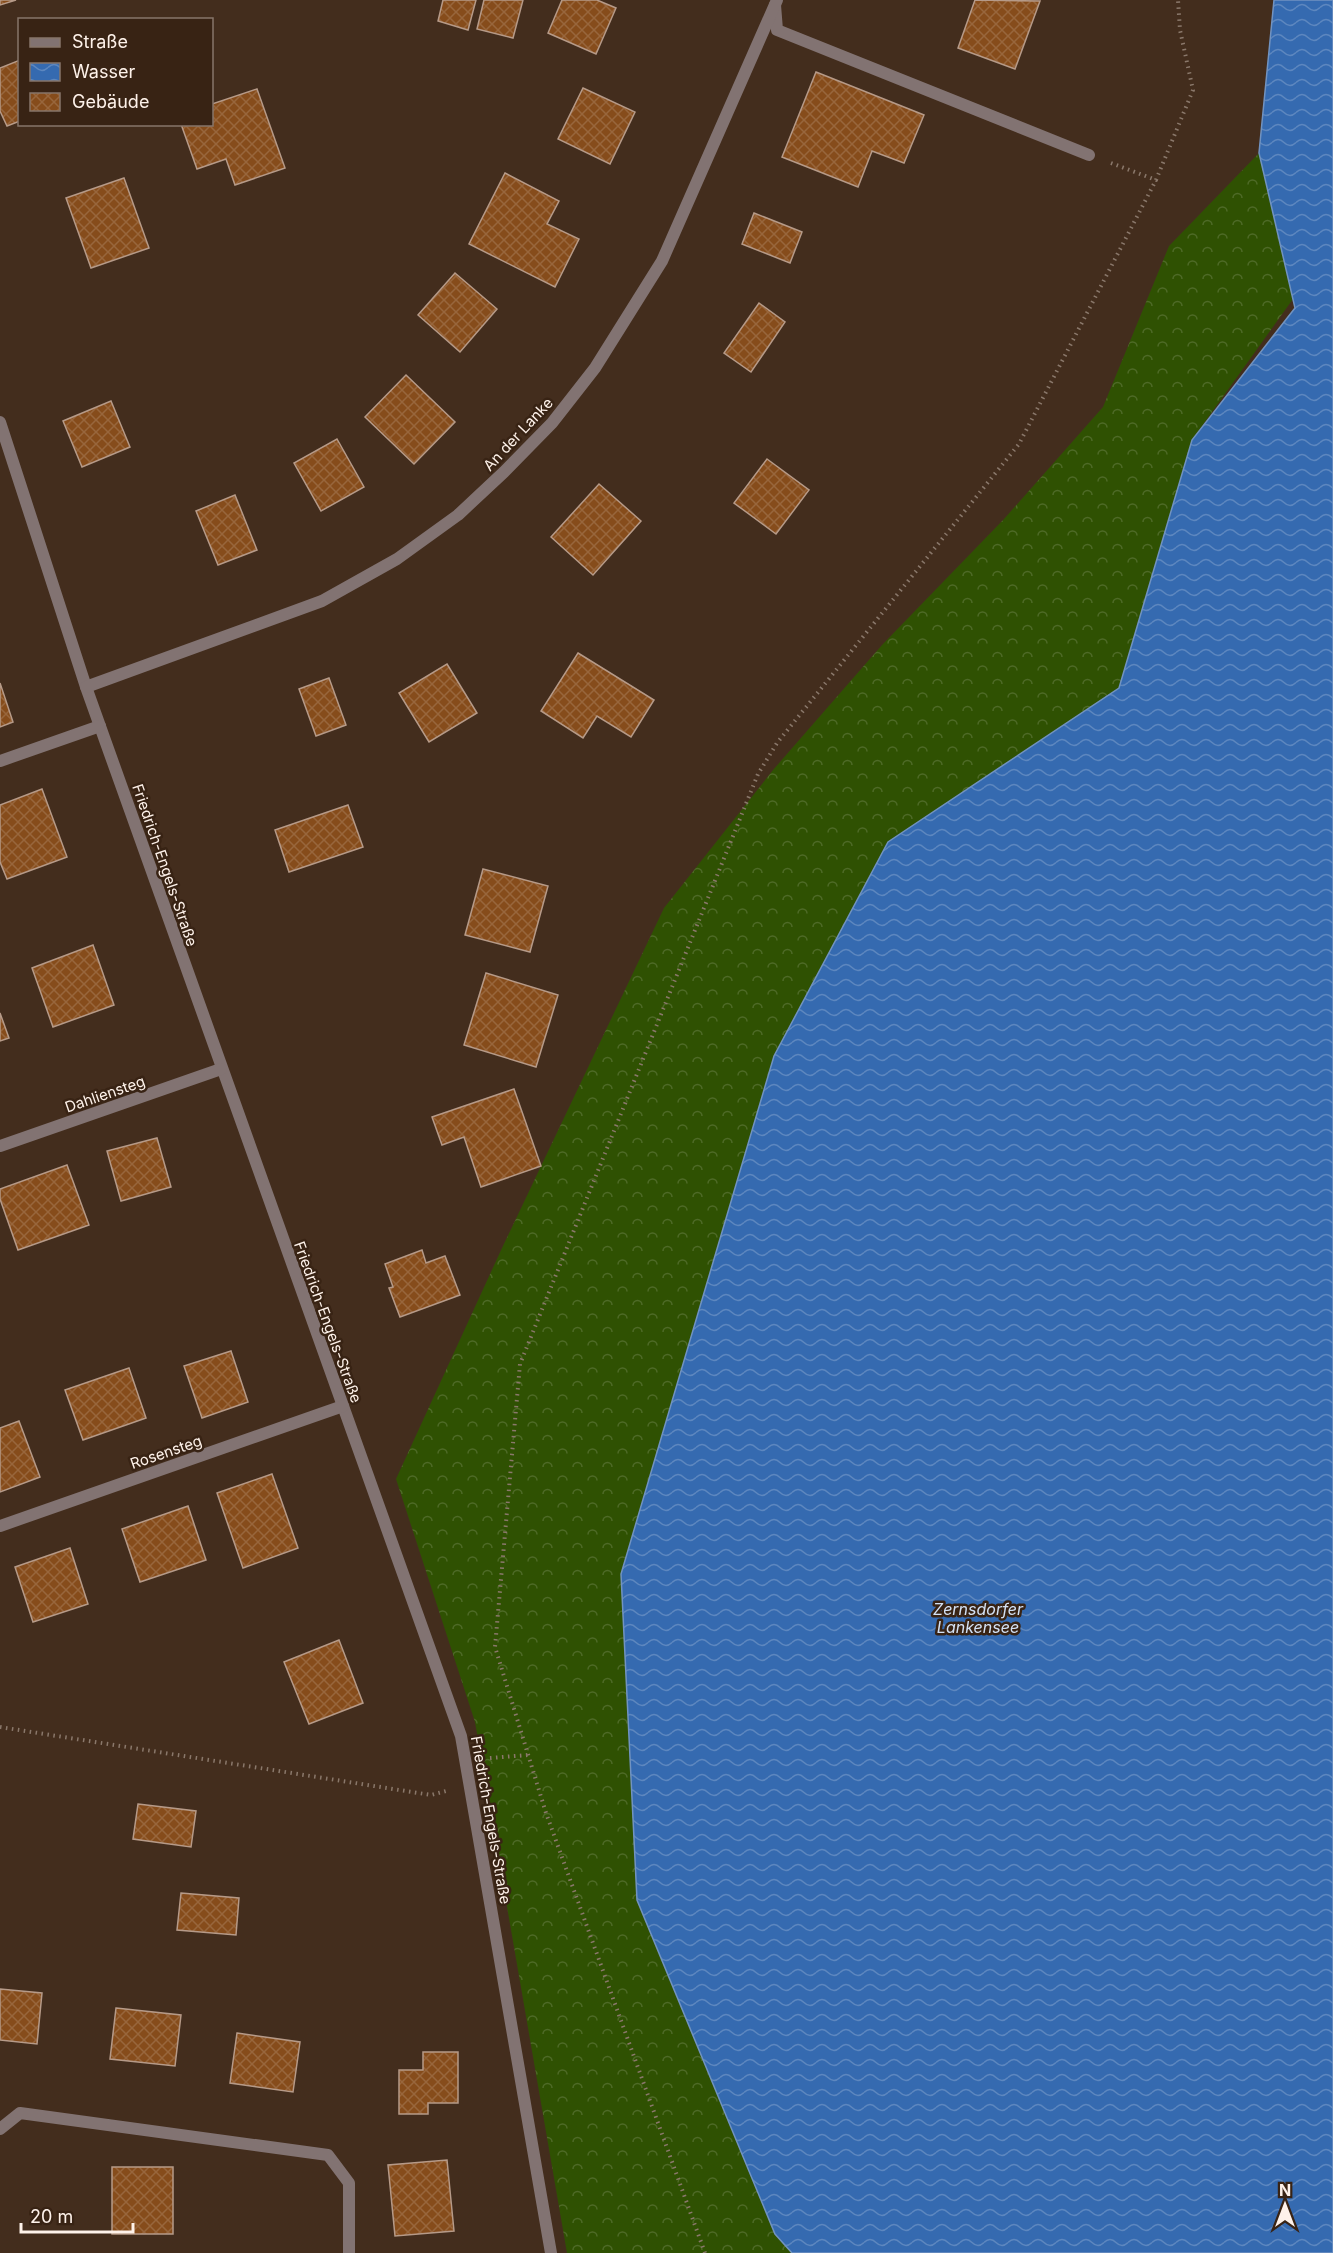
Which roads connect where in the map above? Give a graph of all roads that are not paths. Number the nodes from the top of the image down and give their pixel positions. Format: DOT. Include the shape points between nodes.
graph roads {
  1 [pos="762,0"];
  2 [pos="776,3"];
  3 [pos="1089,155"];
  4 [pos="0,422"];
  5 [pos="13,457"];
  6 [pos="0,461"];
  7 [pos="86,687"];
  8 [pos="100,726"];
  9 [pos="0,761"];
  10 [pos="221,1069"];
  11 [pos="0,1146"];
  12 [pos="343,1406"];
  13 [pos="0,1526"];
  14 [pos="0,2129"];
  15 [pos="349,2253"];
  16 [pos="551,2253"];
  1 -- 2 [label="street"];
  2 -- 3 [label="street" via="777,30"];
  2 -- 7 [label="street, An der Lanke" via="662,261 595,368 552,423 504,472 458,515 397,559 322,601"];
  4 -- 5 [label="street, Friedrich-Engels-Straße"];
  5 -- 6 [label="street"];
  5 -- 7 [label="street, Friedrich-Engels-Straße"];
  7 -- 8 [label="street, Friedrich-Engels-Straße"];
  8 -- 9 [label="street"];
  8 -- 10 [label="street, Friedrich-Engels-Straße"];
  10 -- 11 [label="street, Dahliensteg"];
  10 -- 12 [label="street, Friedrich-Engels-Straße"];
  12 -- 13 [label="street, Rosensteg"];
  12 -- 16 [label="street, Friedrich-Engels-Straße" via="461,1736"];
  14 -- 15 [label="street" via="20,2113 328,2155 349,2183"];
}
